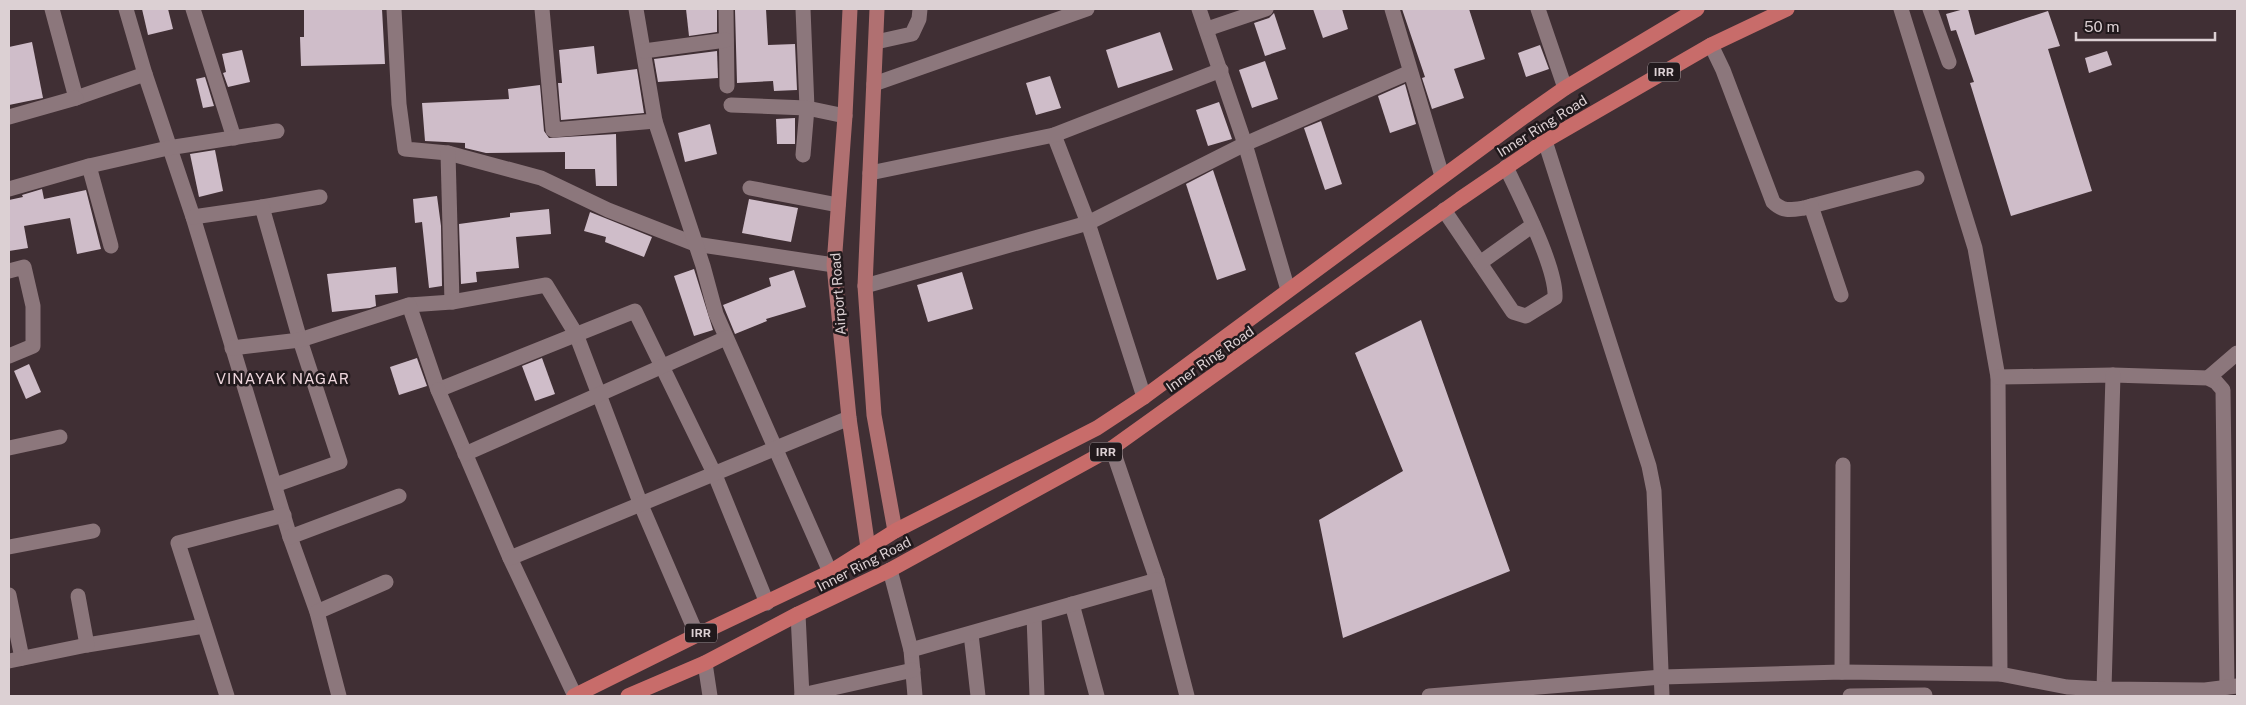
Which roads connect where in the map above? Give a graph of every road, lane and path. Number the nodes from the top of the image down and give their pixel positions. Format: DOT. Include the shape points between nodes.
graph roads {
  1 [pos="52,9"];
  2 [pos="126,9"];
  3 [pos="193,9"];
  4 [pos="394,9"];
  5 [pos="542,9"];
  6 [pos="636,9"];
  7 [pos="726,9"];
  8 [pos="803,9"];
  9 [pos="850,9"];
  10 [pos="877,9"];
  11 [pos="920,9"];
  12 [pos="1087,9"];
  13 [pos="1199,9"];
  14 [pos="1266,9"];
  15 [pos="1392,9"];
  16 [pos="1538,9"];
  17 [pos="1697,9"];
  18 [pos="1787,9"];
  19 [pos="1901,9"];
  20 [pos="1930,9"];
  21 [pos="1207,30"];
  22 [pos="726,40"];
  23 [pos="876,42"];
  24 [pos="1711,45"];
  25 [pos="644,51"];
  26 [pos="1949,62"];
  27 [pos="1221,70"];
  28 [pos="1410,72"];
  29 [pos="145,74"];
  30 [pos="874,84"];
  31 [pos="727,86"];
  32 [pos="1565,88"];
  33 [pos="76,98"];
  34 [pos="731,105"];
  35 [pos="807,108"];
  36 [pos="845,116"];
  37 [pos="9,117"];
  38 [pos="655,121"];
  39 [pos="277,131"];
  40 [pos="1054,135"];
  41 [pos="234,138"];
  42 [pos="1545,141"];
  43 [pos="1245,144"];
  44 [pos="168,148"];
  45 [pos="448,153"];
  46 [pos="803,155"];
  47 [pos="89,166"];
  48 [pos="1506,167"];
  49 [pos="870,173"];
  50 [pos="1442,176"];
  51 [pos="1917,178"];
  52 [pos="750,188"];
  53 [pos="9,189"];
  54 [pos="320,197"];
  55 [pos="838,204"];
  56 [pos="1811,206"];
  57 [pos="262,207"];
  58 [pos="1444,210"];
  59 [pos="193,217"];
  60 [pos="1088,223"];
  61 [pos="1533,225"];
  62 [pos="695,244"];
  63 [pos="111,246"];
  64 [pos="1480,263"];
  65 [pos="834,266"];
  66 [pos="9,271"];
  67 [pos="865,286"];
  68 [pos="1288,290"];
  69 [pos="1841,295"];
  70 [pos="452,302"];
  71 [pos="408,305"];
  72 [pos="576,334"];
  73 [pos="726,338"];
  74 [pos="300,340"];
  75 [pos="232,348"];
  76 [pos="2237,353"];
  77 [pos="9,356"];
  78 [pos="662,366"];
  79 [pos="2113,375"];
  80 [pos="1998,378"];
  81 [pos="2208,378"];
  82 [pos="438,390"];
  83 [pos="599,394"];
  84 [pos="1144,397"];
  85 [pos="850,418"];
  86 [pos="60,437"];
  87 [pos="9,448"];
  88 [pos="1112,448"];
  89 [pos="776,450"];
  90 [pos="465,454"];
  91 [pos="1843,465"];
  92 [pos="715,474"];
  93 [pos="275,485"];
  94 [pos="399,496"];
  95 [pos="640,505"];
  96 [pos="284,515"];
  97 [pos="93,531"];
  98 [pos="896,531"];
  99 [pos="290,537"];
  100 [pos="9,548"];
  101 [pos="868,548"];
  102 [pos="510,558"];
  103 [pos="890,570"];
  104 [pos="830,572"];
  105 [pos="1157,580"];
  106 [pos="2231,581"];
  107 [pos="386,582"];
  108 [pos="9,594"];
  109 [pos="78,596"];
  110 [pos="767,603"];
  111 [pos="1072,604"];
  112 [pos="317,612"];
  113 [pos="798,614"];
  114 [pos="1034,616"];
  115 [pos="204,626"];
  116 [pos="971,634"];
  117 [pos="697,635"];
  118 [pos="87,645"];
  119 [pos="911,650"];
  120 [pos="15,659"];
  121 [pos="705,663"];
  122 [pos="913,670"];
  123 [pos="1842,672"];
  124 [pos="1925,672"];
  125 [pos="2000,674"];
  126 [pos="1662,677"];
  127 [pos="2232,686"];
  128 [pos="2104,689"];
  129 [pos="2067,692"];
  130 [pos="2205,693"];
  131 [pos="227,696"];
  132 [pos="339,696"];
  133 [pos="575,696"];
  134 [pos="628,696"];
  135 [pos="710,696"];
  136 [pos="802,696"];
  137 [pos="915,696"];
  138 [pos="978,696"];
  139 [pos="1037,696"];
  140 [pos="1097,696"];
  141 [pos="1187,696"];
  142 [pos="1430,696"];
  143 [pos="1662,696"];
  144 [pos="1850,696"];
  145 [pos="1925,696"];
  1 -- 33 [label="street"];
  2 -- 29 [label="street"];
  3 -- 41 [label="street"];
  4 -- 45 [label="street" via="405,149"];
  5 -- 38 [label="street" via="553,130"];
  6 -- 25 [label="street"];
  7 -- 22 [label="street"];
  8 -- 35 [label="street"];
  9 -- 36 [label="main road, Airport Road"];
  10 -- 23 [label="main road, Airport Road"];
  11 -- 23 [label="street" via="912,34"];
  12 -- 30 [label="street"];
  13 -- 21 [label="street"];
  14 -- 21 [label="street"];
  15 -- 28 [label="street"];
  16 -- 32 [label="street"];
  17 -- 32 [label="highway, Inner Ring Road / IRR"];
  18 -- 24 [label="highway, Inner Ring Road / IRR"];
  19 -- 80 [label="street" via="1975,248"];
  20 -- 26 [label="street"];
  21 -- 27 [label="street"];
  22 -- 25 [label="street"];
  22 -- 31 [label="street"];
  23 -- 30 [label="main road, Airport Road"];
  24 -- 42 [label="highway, Inner Ring Road / IRR"];
  24 -- 56 [label="street" via="1773,202 1780,209 1788,210"];
  25 -- 38 [label="street"];
  27 -- 40 [label="street"];
  27 -- 43 [label="street"];
  28 -- 43 [label="street"];
  28 -- 50 [label="street"];
  29 -- 33 [label="street"];
  29 -- 44 [label="street"];
  30 -- 49 [label="main road, Airport Road"];
  32 -- 50 [label="highway, Inner Ring Road / IRR"];
  33 -- 37 [label="street"];
  34 -- 35 [label="street"];
  35 -- 36 [label="street"];
  35 -- 46 [label="street"];
  36 -- 55 [label="main road, Airport Road"];
  38 -- 62 [label="street"];
  39 -- 41 [label="street"];
  40 -- 49 [label="street"];
  40 -- 60 [label="street"];
  41 -- 44 [label="street"];
  42 -- 48 [label="highway, Inner Ring Road / IRR"];
  42 -- 126 [label="street" via="1652,482"];
  43 -- 60 [label="street"];
  43 -- 68 [label="street"];
  44 -- 47 [label="street"];
  44 -- 59 [label="street"];
  45 -- 62 [label="street" via="541,178 608,210"];
  45 -- 70 [label="street"];
  47 -- 53 [label="street"];
  47 -- 63 [label="street"];
  48 -- 58 [label="highway, Inner Ring Road / IRR"];
  48 -- 61 [label="street"];
  49 -- 67 [label="main road, Airport Road"];
  50 -- 68 [label="highway, Inner Ring Road / IRR"];
  51 -- 56 [label="street"];
  52 -- 55 [label="street"];
  54 -- 57 [label="street"];
  55 -- 65 [label="main road, Airport Road"];
  56 -- 69 [label="street"];
  57 -- 59 [label="street"];
  57 -- 74 [label="street"];
  58 -- 64 [label="street"];
  58 -- 88 [label="highway, Inner Ring Road / IRR"];
  59 -- 75 [label="street"];
  60 -- 67 [label="street"];
  60 -- 84 [label="street"];
  61 -- 64 [label="street"];
  61 -- 64 [label="street" via="1556,286 1556,298 1526,316 1513,312"];
  62 -- 65 [label="street"];
  62 -- 73 [label="street"];
  65 -- 85 [label="main road, Airport Road"];
  66 -- 77 [label="street" via="24,267 32,306 33,346"];
  67 -- 98 [label="main road, Airport Road" via="874,415"];
  68 -- 84 [label="highway, Inner Ring Road / IRR"];
  70 -- 71 [label="street"];
  70 -- 72 [label="street" via="546,285"];
  71 -- 74 [label="street"];
  71 -- 82 [label="street"];
  72 -- 78 [label="street" via="636,311"];
  72 -- 82 [label="street"];
  72 -- 83 [label="street"];
  73 -- 78 [label="street"];
  73 -- 89 [label="street"];
  74 -- 75 [label="street"];
  74 -- 93 [label="street" via="340,462"];
  75 -- 93 [label="street"];
  76 -- 81 [label="street"];
  78 -- 83 [label="street"];
  78 -- 92 [label="street"];
  79 -- 80 [label="street"];
  79 -- 81 [label="street"];
  79 -- 128 [label="street"];
  80 -- 125 [label="street"];
  81 -- 106 [label="street" via="2223,390"];
  82 -- 90 [label="street"];
  83 -- 90 [label="street"];
  83 -- 95 [label="street"];
  84 -- 98 [label="highway, Inner Ring Road / IRR" via="1097,428"];
  85 -- 89 [label="street"];
  85 -- 101 [label="main road, Airport Road"];
  86 -- 87 [label="street"];
  88 -- 103 [label="highway, Inner Ring Road / IRR"];
  88 -- 105 [label="street"];
  89 -- 92 [label="street"];
  89 -- 104 [label="street"];
  90 -- 102 [label="street"];
  91 -- 123 [label="street"];
  92 -- 95 [label="street"];
  92 -- 110 [label="street"];
  93 -- 96 [label="street"];
  94 -- 99 [label="street"];
  95 -- 102 [label="street"];
  95 -- 117 [label="street"];
  96 -- 99 [label="street"];
  96 -- 115 [label="street" via="178,543"];
  97 -- 100 [label="street"];
  98 -- 101 [label="highway, Inner Ring Road / IRR"];
  99 -- 112 [label="street"];
  101 -- 104 [label="highway, Inner Ring Road / IRR"];
  102 -- 133 [label="street"];
  103 -- 113 [label="highway, Inner Ring Road / IRR"];
  103 -- 119 [label="street"];
  104 -- 110 [label="highway, Inner Ring Road / IRR"];
  105 -- 111 [label="street"];
  105 -- 141 [label="street"];
  106 -- 127 [label="street"];
  107 -- 112 [label="street"];
  108 -- 120 [label="street"];
  109 -- 118 [label="street"];
  110 -- 117 [label="highway, Inner Ring Road / IRR"];
  111 -- 114 [label="street"];
  111 -- 140 [label="street"];
  112 -- 132 [label="street"];
  113 -- 121 [label="highway, Inner Ring Road / IRR"];
  113 -- 136 [label="street"];
  114 -- 116 [label="street"];
  114 -- 139 [label="street"];
  115 -- 118 [label="street"];
  115 -- 131 [label="street"];
  116 -- 119 [label="street"];
  116 -- 138 [label="street"];
  117 -- 133 [label="highway, Inner Ring Road / IRR"];
  118 -- 120 [label="street"];
  119 -- 122 [label="street"];
  121 -- 134 [label="highway, Inner Ring Road / IRR"];
  121 -- 135 [label="street"];
  122 -- 136 [label="street"];
  122 -- 137 [label="street"];
  123 -- 124 [label="street"];
  123 -- 126 [label="street"];
  124 -- 125 [label="street"];
  124 -- 145 [label="street"];
  125 -- 129 [label="street"];
  126 -- 142 [label="street"];
  126 -- 143 [label="street"];
  127 -- 130 [label="street"];
  128 -- 129 [label="street"];
  128 -- 130 [label="street"];
  144 -- 145 [label="street"];
}
